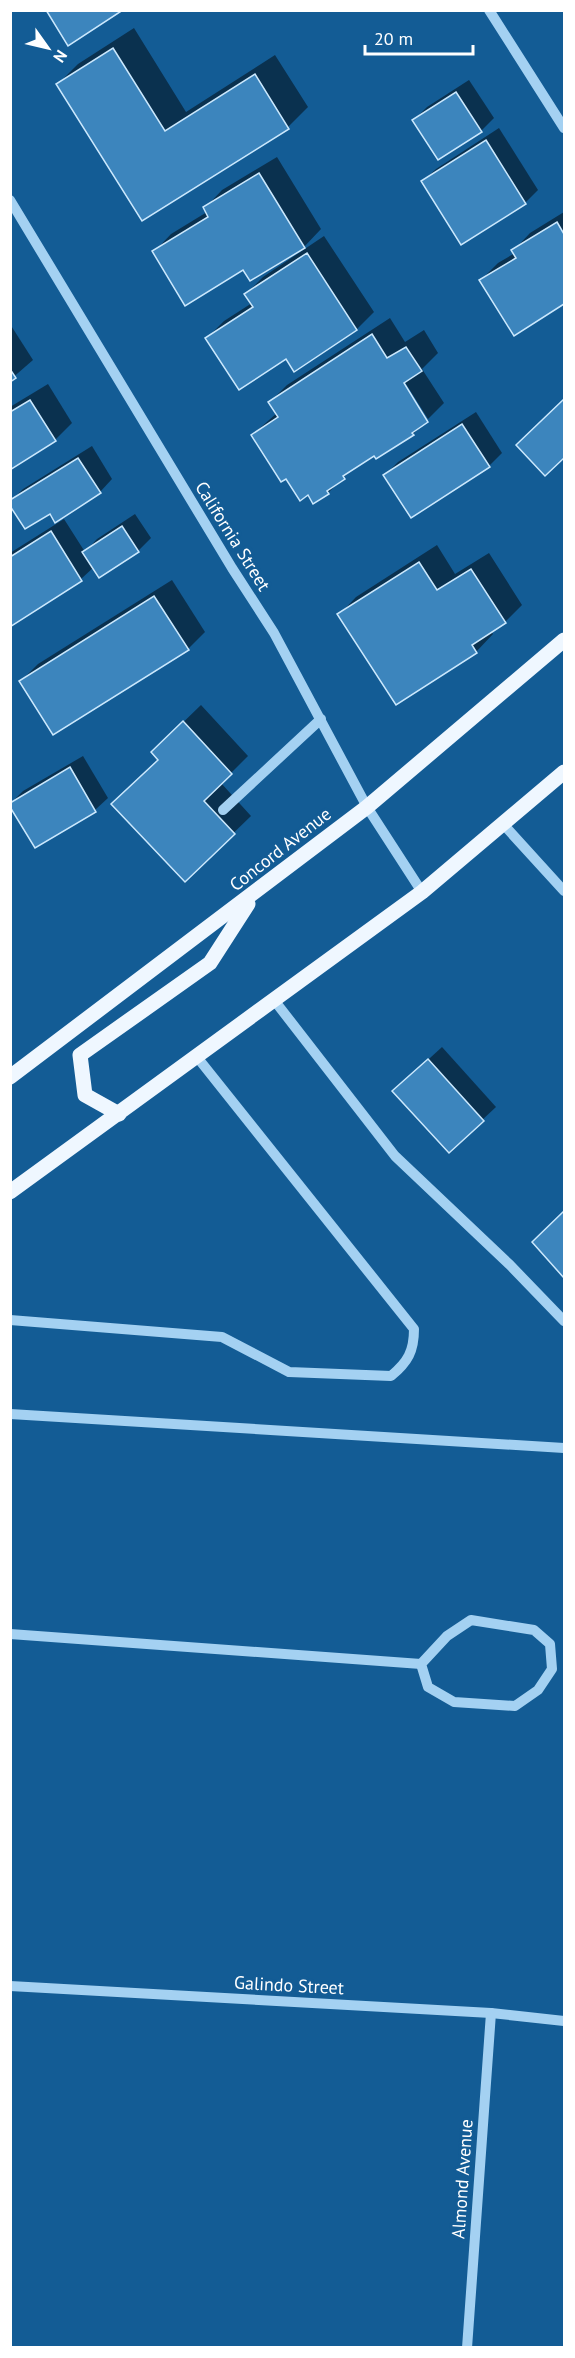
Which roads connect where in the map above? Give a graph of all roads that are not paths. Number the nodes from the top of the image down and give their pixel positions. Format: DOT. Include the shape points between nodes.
graph roads {
  1 [pos="489,10"];
  2 [pos="564,128"];
  3 [pos="10,200"];
  4 [pos="14,214"];
  5 [pos="564,640"];
  6 [pos="321,720"];
  7 [pos="564,773"];
  8 [pos="368,807"];
  9 [pos="223,810"];
  10 [pos="503,824"];
  11 [pos="564,891"];
  12 [pos="422,892"];
  13 [pos="255,894"];
  14 [pos="274,1000"];
  15 [pos="197,1057"];
  16 [pos="10,1077"];
  17 [pos="119,1114"];
  18 [pos="10,1192"];
  19 [pos="10,1320"];
  20 [pos="564,1321"];
  21 [pos="10,1414"];
  22 [pos="564,1448"];
  23 [pos="10,1634"];
  24 [pos="421,1664"];
  25 [pos="10,1986"];
  26 [pos="491,2013"];
  27 [pos="564,2021"];
  28 [pos="467,2348"];
  1 -- 2 [label="street"];
  3 -- 4 [label="street, California Street"];
  4 -- 6 [label="street, California Street" via="274,633"];
  5 -- 8 [label="main road, Concord Avenue"];
  6 -- 8 [label="street, California Street"];
  6 -- 9 [label="street"];
  7 -- 10 [label="main road"];
  8 -- 12 [label="street, California Street"];
  8 -- 13 [label="main road, Concord Avenue"];
  10 -- 11 [label="street"];
  10 -- 12 [label="main road"];
  12 -- 14 [label="main road"];
  13 -- 16 [label="main road, Concord Avenue"];
  13 -- 17 [label="main road" via="210,963 80,1055 85,1095"];
  14 -- 15 [label="main road"];
  14 -- 20 [label="street" via="395,1156"];
  15 -- 17 [label="main road"];
  15 -- 19 [label="street" via="414,1329 414,1346 405,1365 391,1376 289,1372 222,1337"];
  17 -- 18 [label="main road"];
  21 -- 22 [label="street"];
  23 -- 24 [label="street"];
  24 -- 24 [label="street" via="428,1687 454,1702 515,1706 538,1690 552,1669 550,1644 534,1630 471,1620 447,1636"];
  25 -- 26 [label="street, Galindo Street"];
  26 -- 27 [label="street, Galindo Street"];
  26 -- 28 [label="street, Almond Avenue"];
}
